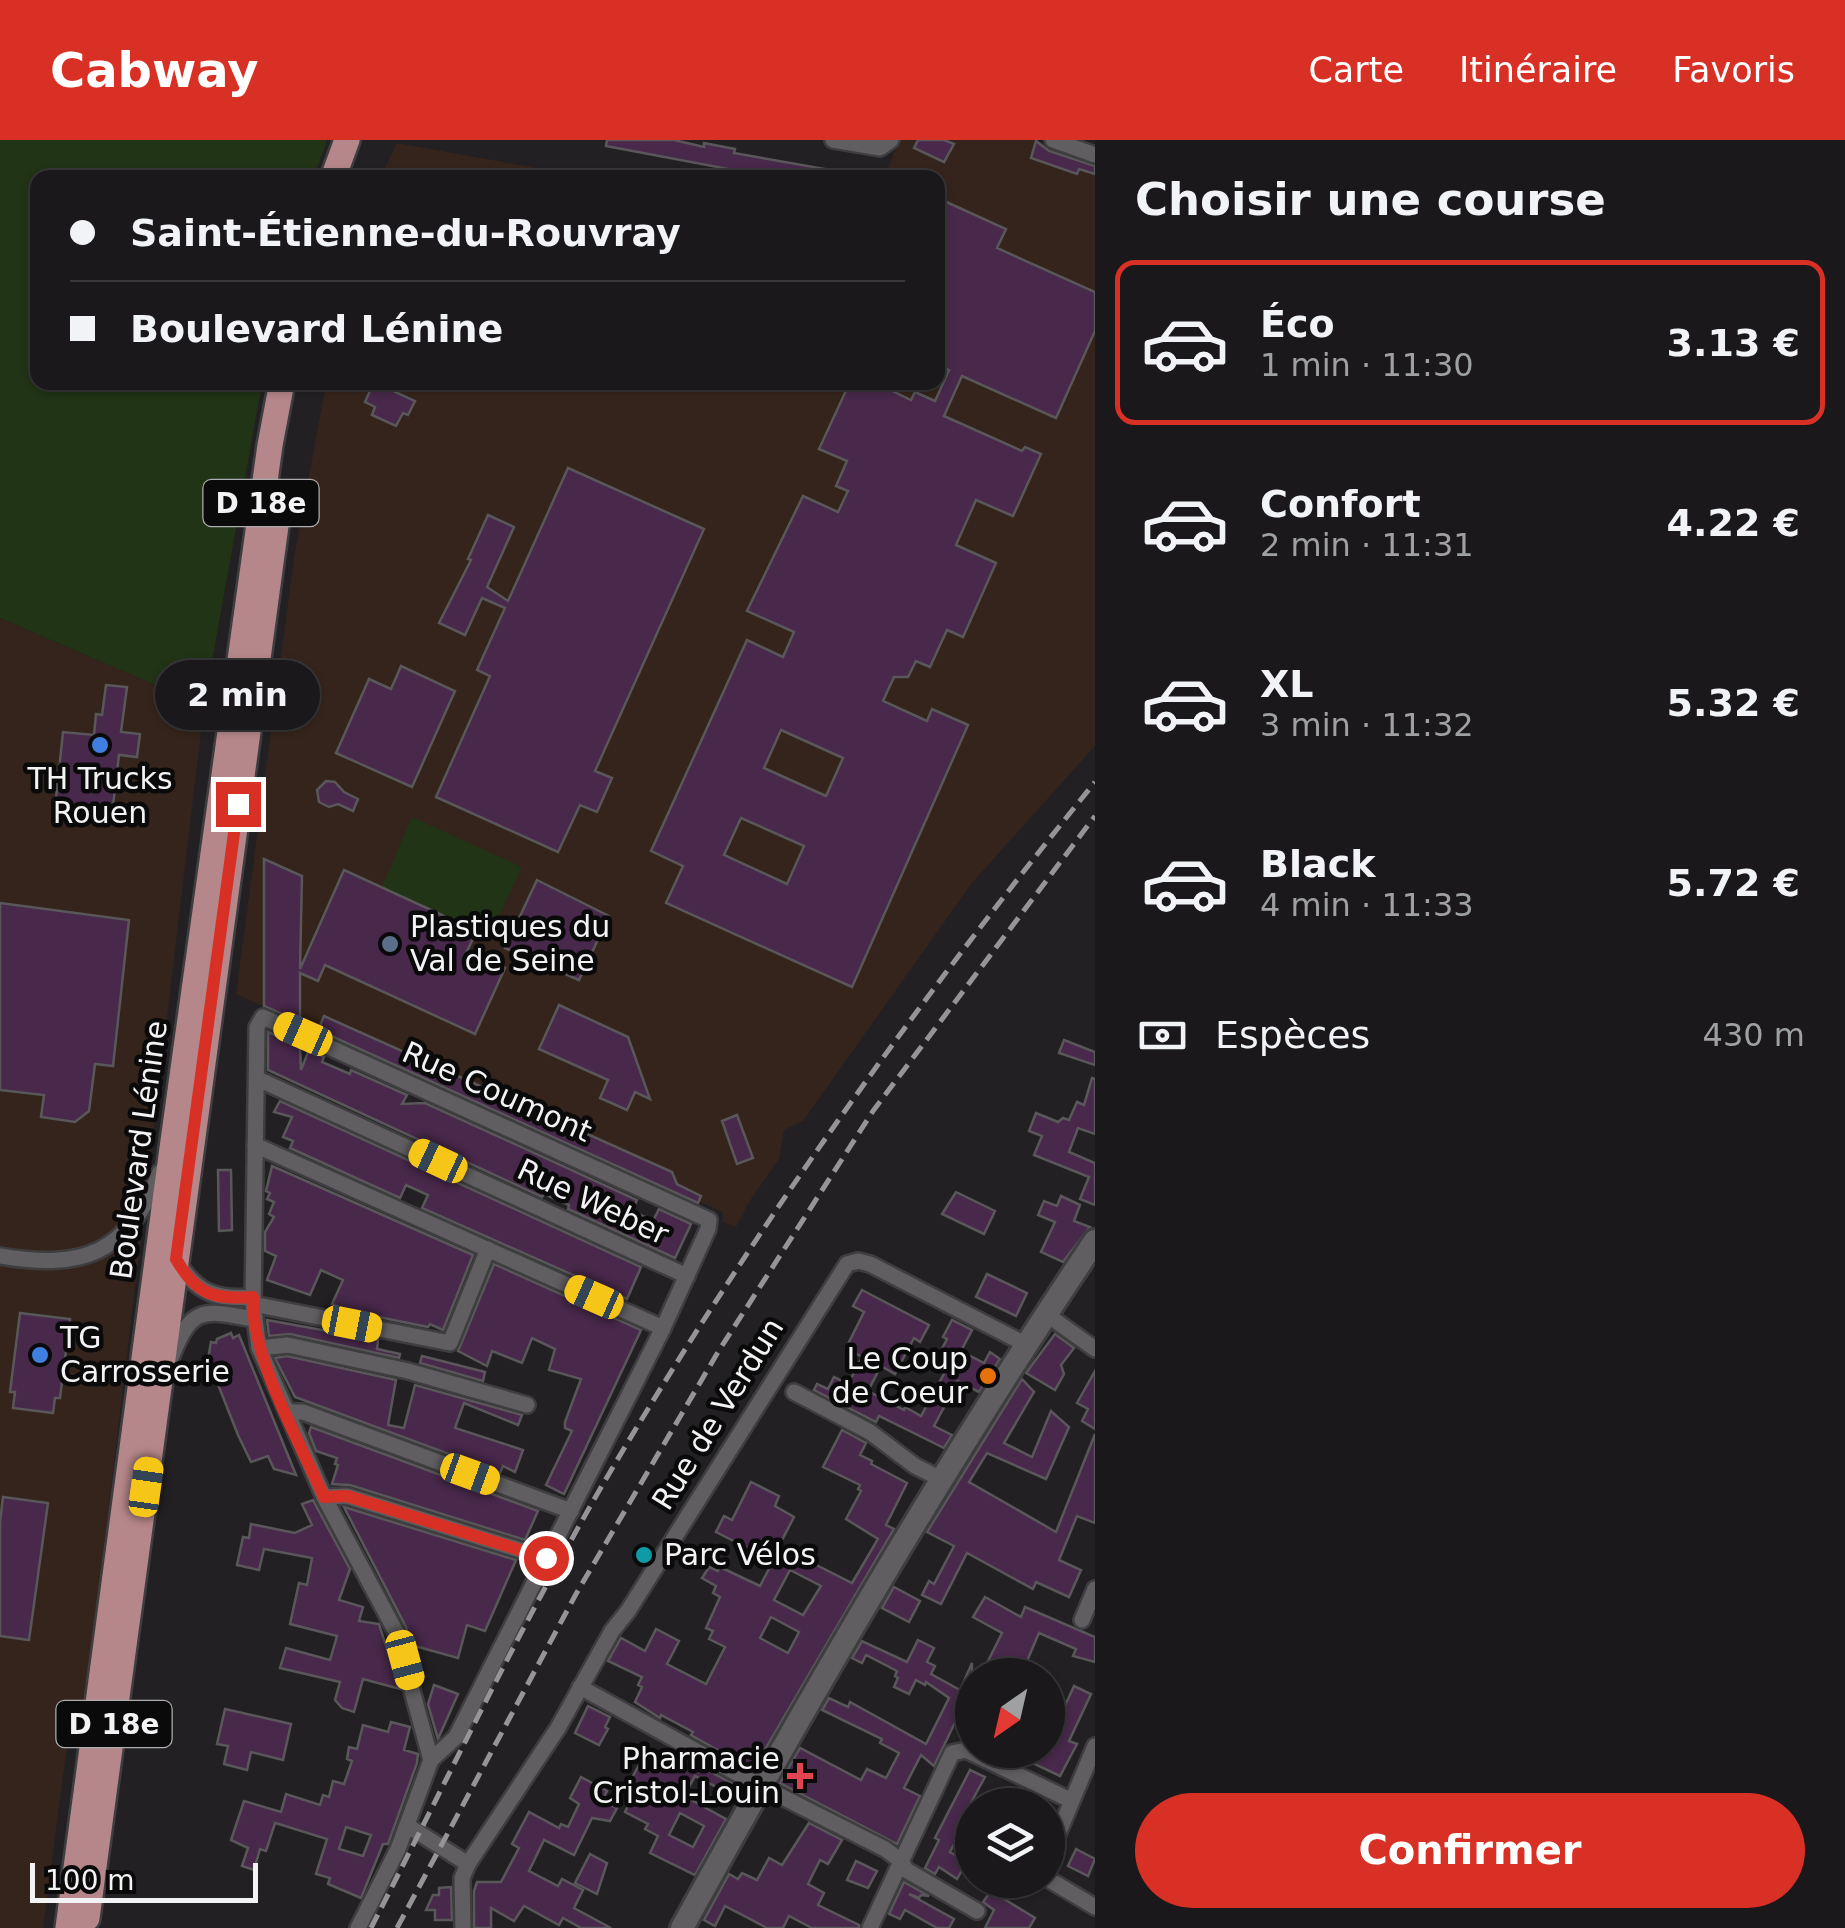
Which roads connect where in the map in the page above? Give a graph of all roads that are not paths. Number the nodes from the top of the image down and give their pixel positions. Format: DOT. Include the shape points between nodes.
graph roads {
  1 [pos="347,140"];
  2 [pos="365,140"];
  3 [pos="833,140"];
  4 [pos="890,140"];
  5 [pos="1053,140"];
  6 [pos="1095,155"];
  7 [pos="336,170"];
  8 [pos="355,170"];
  9 [pos="281,390"];
  10 [pos="297,390"];
  11 [pos="258,1079"];
  12 [pos="172,1141"];
  13 [pos="254,1145"];
  14 [pos="1095,1241"];
  15 [pos="488,1249"];
  16 [pos="0,1256"];
  17 [pos="176,1259"];
  18 [pos="688,1276"];
  19 [pos="253,1307"];
  20 [pos="1046,1314"];
  21 [pos="662,1328"];
  22 [pos="1025,1344"];
  23 [pos="260,1348"];
  24 [pos="1095,1349"];
  25 [pos="160,1385"];
  26 [pos="794,1392"];
  27 [pos="527,1405"];
  28 [pos="287,1412"];
  29 [pos="943,1480"];
  30 [pos="324,1497"];
  31 [pos="570,1511"];
  32 [pos="546,1558"];
  33 [pos="1095,1589"];
  34 [pos="1082,1620"];
  35 [pos="580,1688"];
  36 [pos="1095,1746"];
  37 [pos="431,1760"];
  38 [pos="760,1786"];
  39 [pos="1070,1800"];
  40 [pos="1065,1813"];
  41 [pos="408,1826"];
  42 [pos="901,1860"];
  43 [pos="468,1864"];
  44 [pos="1065,1889"];
  45 [pos="1095,1907"];
  46 [pos="977,1912"];
  47 [pos="68,1928"];
  48 [pos="86,1928"];
  49 [pos="358,1928"];
  50 [pos="463,1928"];
  51 [pos="682,1928"];
  52 [pos="870,1928"];
  1 -- 7 [label="main road"];
  2 -- 8 [label="main road"];
  3 -- 4 [label="street" via="880,148"];
  5 -- 6 [label="street"];
  9 -- 12 [label="main road, Boulevard Lénine / D 18e"];
  10 -- 17 [label="main road, Boulevard Lénine / D 18e"];
  11 -- 13 [label="street"];
  11 -- 18 [label="street, Rue Weber"];
  11 -- 18 [label="street, Rue Coumont" via="260,1018 702,1214 709,1220"];
  12 -- 16 [label="street" via="144,1208 109,1247 70,1260"];
  12 -- 47 [label="main road, Boulevard Lénine / D 18e"];
  13 -- 15 [label="street"];
  13 -- 19 [label="street"];
  14 -- 20 [label="street"];
  15 -- 19 [label="street" via="450,1343"];
  15 -- 21 [label="street"];
  17 -- 19 [label="street" via="198,1288"];
  17 -- 25 [label="main road, Boulevard Lénine / D 18e"];
  18 -- 21 [label="street"];
  19 -- 23 [label="street"];
  19 -- 25 [label="street" via="193,1316"];
  20 -- 22 [label="street"];
  20 -- 24 [label="street"];
  21 -- 31 [label="street"];
  22 -- 29 [label="street"];
  22 -- 35 [label="street, Rue de Verdun" via="870,1264 847,1264"];
  23 -- 27 [label="street" via="288,1345"];
  23 -- 28 [label="street"];
  25 -- 48 [label="main road, Boulevard Lénine / D 18e"];
  26 -- 29 [label="street"];
  28 -- 30 [label="street"];
  28 -- 31 [label="street" via="304,1412"];
  29 -- 38 [label="street"];
  30 -- 32 [label="street" via="347,1496"];
  30 -- 37 [label="street" via="396,1632"];
  31 -- 32 [label="street"];
  32 -- 37 [label="street" via="456,1737"];
  33 -- 34 [label="street"];
  35 -- 38 [label="street"];
  35 -- 43 [label="street, Rue de Verdun"];
  36 -- 39 [label="street"];
  37 -- 41 [label="street"];
  38 -- 42 [label="street"];
  38 -- 51 [label="street"];
  39 -- 40 [label="street"];
  39 -- 42 [label="street" via="966,1750 952,1753"];
  41 -- 43 [label="street"];
  41 -- 49 [label="street"];
  42 -- 46 [label="street" via="906,1870"];
  42 -- 52 [label="street"];
  43 -- 50 [label="street"];
  44 -- 45 [label="street"];
}
